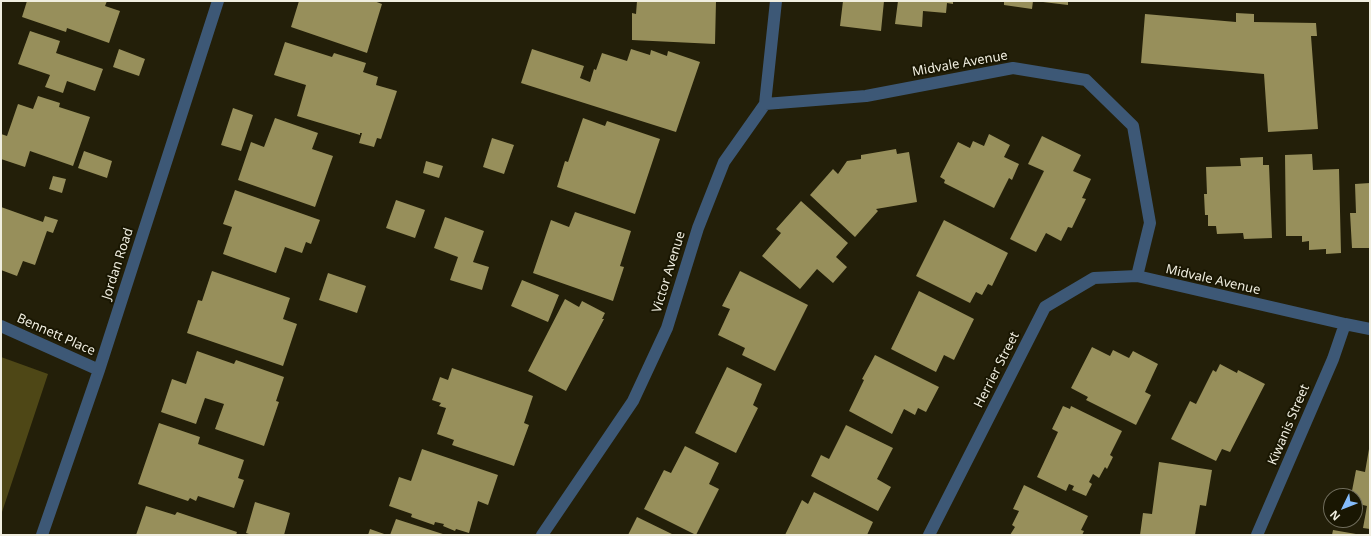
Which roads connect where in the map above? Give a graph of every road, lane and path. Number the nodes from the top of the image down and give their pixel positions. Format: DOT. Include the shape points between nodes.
graph roads {
  1 [pos="218,1"];
  2 [pos="776,1"];
  3 [pos="765,104"];
  4 [pos="1137,276"];
  5 [pos="1345,324"];
  6 [pos="1,326"];
  7 [pos="1370,329"];
  8 [pos="99,370"];
  9 [pos="42,535"];
  10 [pos="542,535"];
  11 [pos="929,535"];
  12 [pos="1257,535"];
  1 -- 8 [label="street, Jordan Road"];
  2 -- 3 [label="street, Victor Avenue"];
  3 -- 4 [label="street, Midvale Avenue" via="866,96 1013,68 1086,80 1134,126 1150,223"];
  3 -- 10 [label="street, Victor Avenue" via="724,162 698,228 667,328 633,401"];
  4 -- 5 [label="street, Midvale Avenue"];
  4 -- 11 [label="street, Herrier Street" via="1094,278 1045,307"];
  5 -- 7 [label="street, Midvale Avenue"];
  5 -- 12 [label="street, Kiwanis Street"];
  6 -- 8 [label="street, Bennett Place"];
  8 -- 9 [label="street, Jordan Road"];
}
